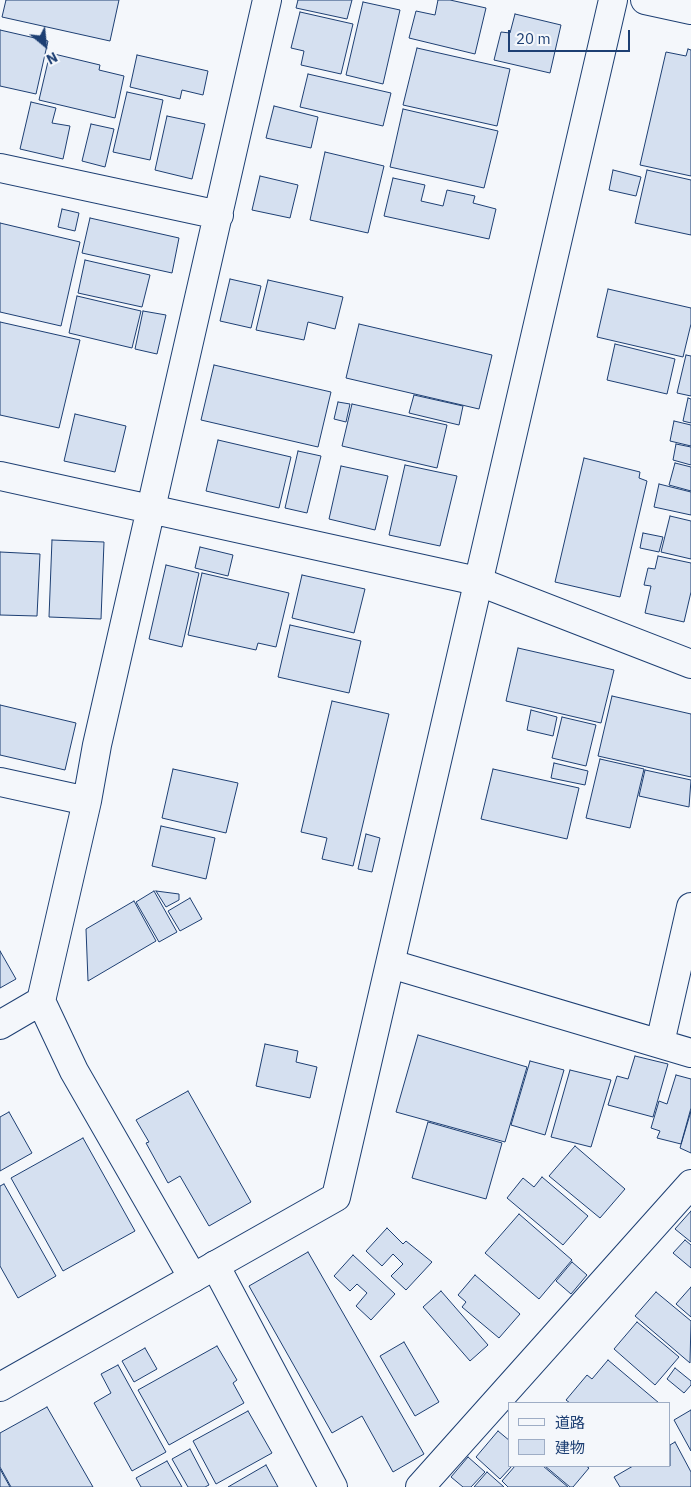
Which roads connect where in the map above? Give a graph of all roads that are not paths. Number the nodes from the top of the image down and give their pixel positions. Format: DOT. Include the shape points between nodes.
graph roads {
  1 [pos="267,0"];
  2 [pos="613,0"];
  3 [pos="645,0"];
  4 [pos="691,10"];
  5 [pos="0,168"];
  6 [pos="219,215"];
  7 [pos="0,476"];
  8 [pos="152,509"];
  9 [pos="477,581"];
  10 [pos="691,664"];
  11 [pos="0,782"];
  12 [pos="87,801"];
  13 [pos="691,907"];
  14 [pos="391,964"];
  15 [pos="42,1001"];
  16 [pos="0,1025"];
  17 [pos="660,1044"];
  18 [pos="691,1053"];
  19 [pos="691,1184"];
  20 [pos="204,1271"];
  21 [pos="0,1387"];
  22 [pos="333,1487"];
  23 [pos="420,1487"];
  1 -- 6 [label="street"];
  2 -- 9 [label="street"];
  3 -- 4 [label="street"];
  5 -- 6 [label="street"];
  6 -- 8 [label="street"];
  7 -- 8 [label="street"];
  8 -- 9 [label="street"];
  8 -- 12 [label="street" via="96,745"];
  9 -- 10 [label="street"];
  9 -- 14 [label="street"];
  11 -- 12 [label="street"];
  12 -- 15 [label="street"];
  13 -- 17 [label="street"];
  14 -- 17 [label="street"];
  14 -- 20 [label="street" via="336,1197"];
  15 -- 16 [label="street"];
  15 -- 20 [label="street" via="74,1071"];
  17 -- 18 [label="street"];
  19 -- 23 [label="street"];
  20 -- 21 [label="street"];
  20 -- 22 [label="street"];
}
